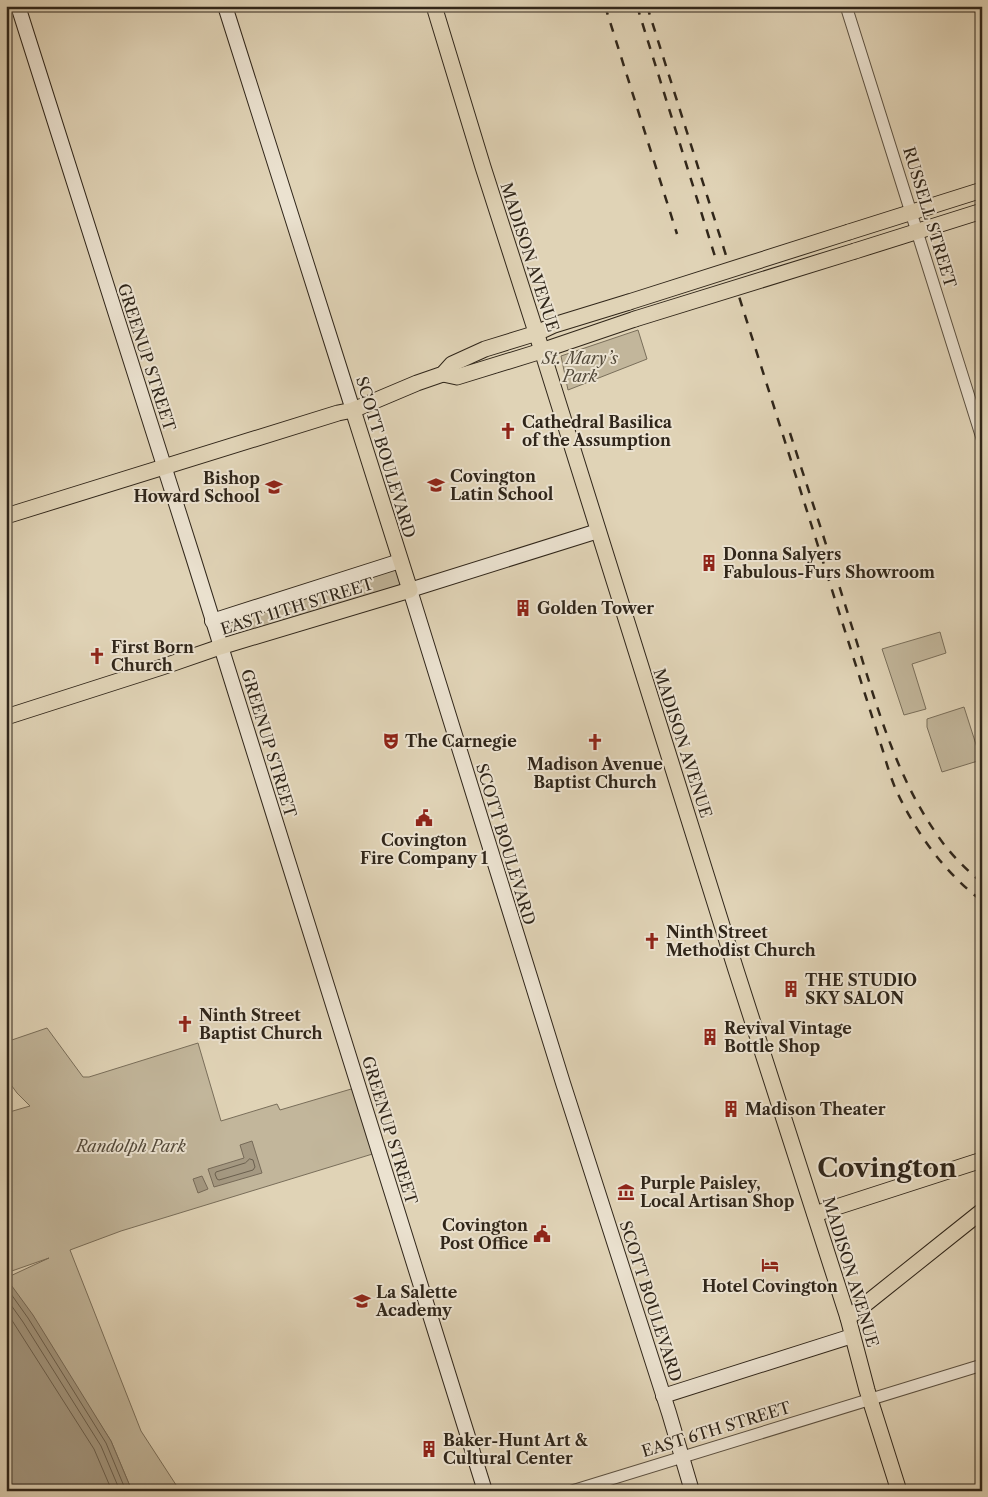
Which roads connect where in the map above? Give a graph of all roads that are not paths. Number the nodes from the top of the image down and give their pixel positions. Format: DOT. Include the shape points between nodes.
graph roads {
  1 [pos="18,6"];
  2 [pos="225,6"];
  3 [pos="434,6"];
  4 [pos="846,6"];
  5 [pos="982,190"];
  6 [pos="982,211"];
  7 [pos="911,213"];
  8 [pos="918,231"];
  9 [pos="537,333"];
  10 [pos="542,350"];
  11 [pos="442,374"];
  12 [pos="353,410"];
  13 [pos="982,438"];
  14 [pos="164,467"];
  15 [pos="6,516"];
  16 [pos="598,531"];
  17 [pos="400,561"];
  18 [pos="410,590"];
  19 [pos="212,621"];
  20 [pos="220,647"];
  21 [pos="6,717"];
  22 [pos="982,1160"];
  23 [pos="982,1211"];
  24 [pos="815,1214"];
  25 [pos="848,1318"];
  26 [pos="852,1336"];
  27 [pos="982,1365"];
  28 [pos="663,1396"];
  29 [pos="870,1399"];
  30 [pos="682,1456"];
  31 [pos="485,1491"];
  32 [pos="572,1491"];
  33 [pos="692,1491"];
  34 [pos="899,1491"];
  1 -- 14 [label="main road, GREENUP STREET"];
  2 -- 12 [label="main road, SCOTT BOULEVARD"];
  3 -- 9 [label="main road, MADISON AVENUE"];
  4 -- 7 [label="street, RUSSELL STREET"];
  5 -- 7 [label="main road"];
  6 -- 8 [label="main road"];
  7 -- 8 [label="street, RUSSELL STREET"];
  7 -- 9 [label="main road, bridge"];
  8 -- 10 [label="main road, bridge"];
  8 -- 13 [label="street, RUSSELL STREET"];
  9 -- 10 [label="main road, MADISON AVENUE"];
  9 -- 11 [label="main road" via="485,349 452,364"];
  10 -- 11 [label="main road" via="457,377"];
  10 -- 16 [label="main road, MADISON AVENUE"];
  11 -- 12 [label="main road"];
  12 -- 14 [label="main road"];
  12 -- 17 [label="main road, SCOTT BOULEVARD"];
  14 -- 15 [label="main road"];
  14 -- 19 [label="main road, GREENUP STREET"];
  16 -- 18 [label="main road, EAST 11TH STREET"];
  16 -- 24 [label="main road, MADISON AVENUE"];
  17 -- 18 [label="main road, SCOTT BOULEVARD"];
  17 -- 19 [label="main road, EAST 11TH STREET"];
  18 -- 20 [label="main road, EAST 11TH STREET"];
  18 -- 28 [label="main road, SCOTT BOULEVARD"];
  19 -- 20 [label="main road, GREENUP STREET"];
  20 -- 21 [label="main road, EAST 11TH STREET"];
  20 -- 31 [label="main road, GREENUP STREET"];
  22 -- 24 [label="main road"];
  23 -- 25 [label="main road"];
  24 -- 25 [label="main road, MADISON AVENUE"];
  25 -- 26 [label="main road, MADISON AVENUE"];
  26 -- 28 [label="main road"];
  26 -- 29 [label="main road, MADISON AVENUE"];
  27 -- 29 [label="street, EAST 6TH STREET"];
  28 -- 30 [label="main road, SCOTT BOULEVARD"];
  29 -- 30 [label="street, EAST 6TH STREET"];
  29 -- 34 [label="main road, MADISON AVENUE"];
  30 -- 32 [label="street, EAST 6TH STREET"];
  30 -- 33 [label="main road, SCOTT BOULEVARD"];
}
